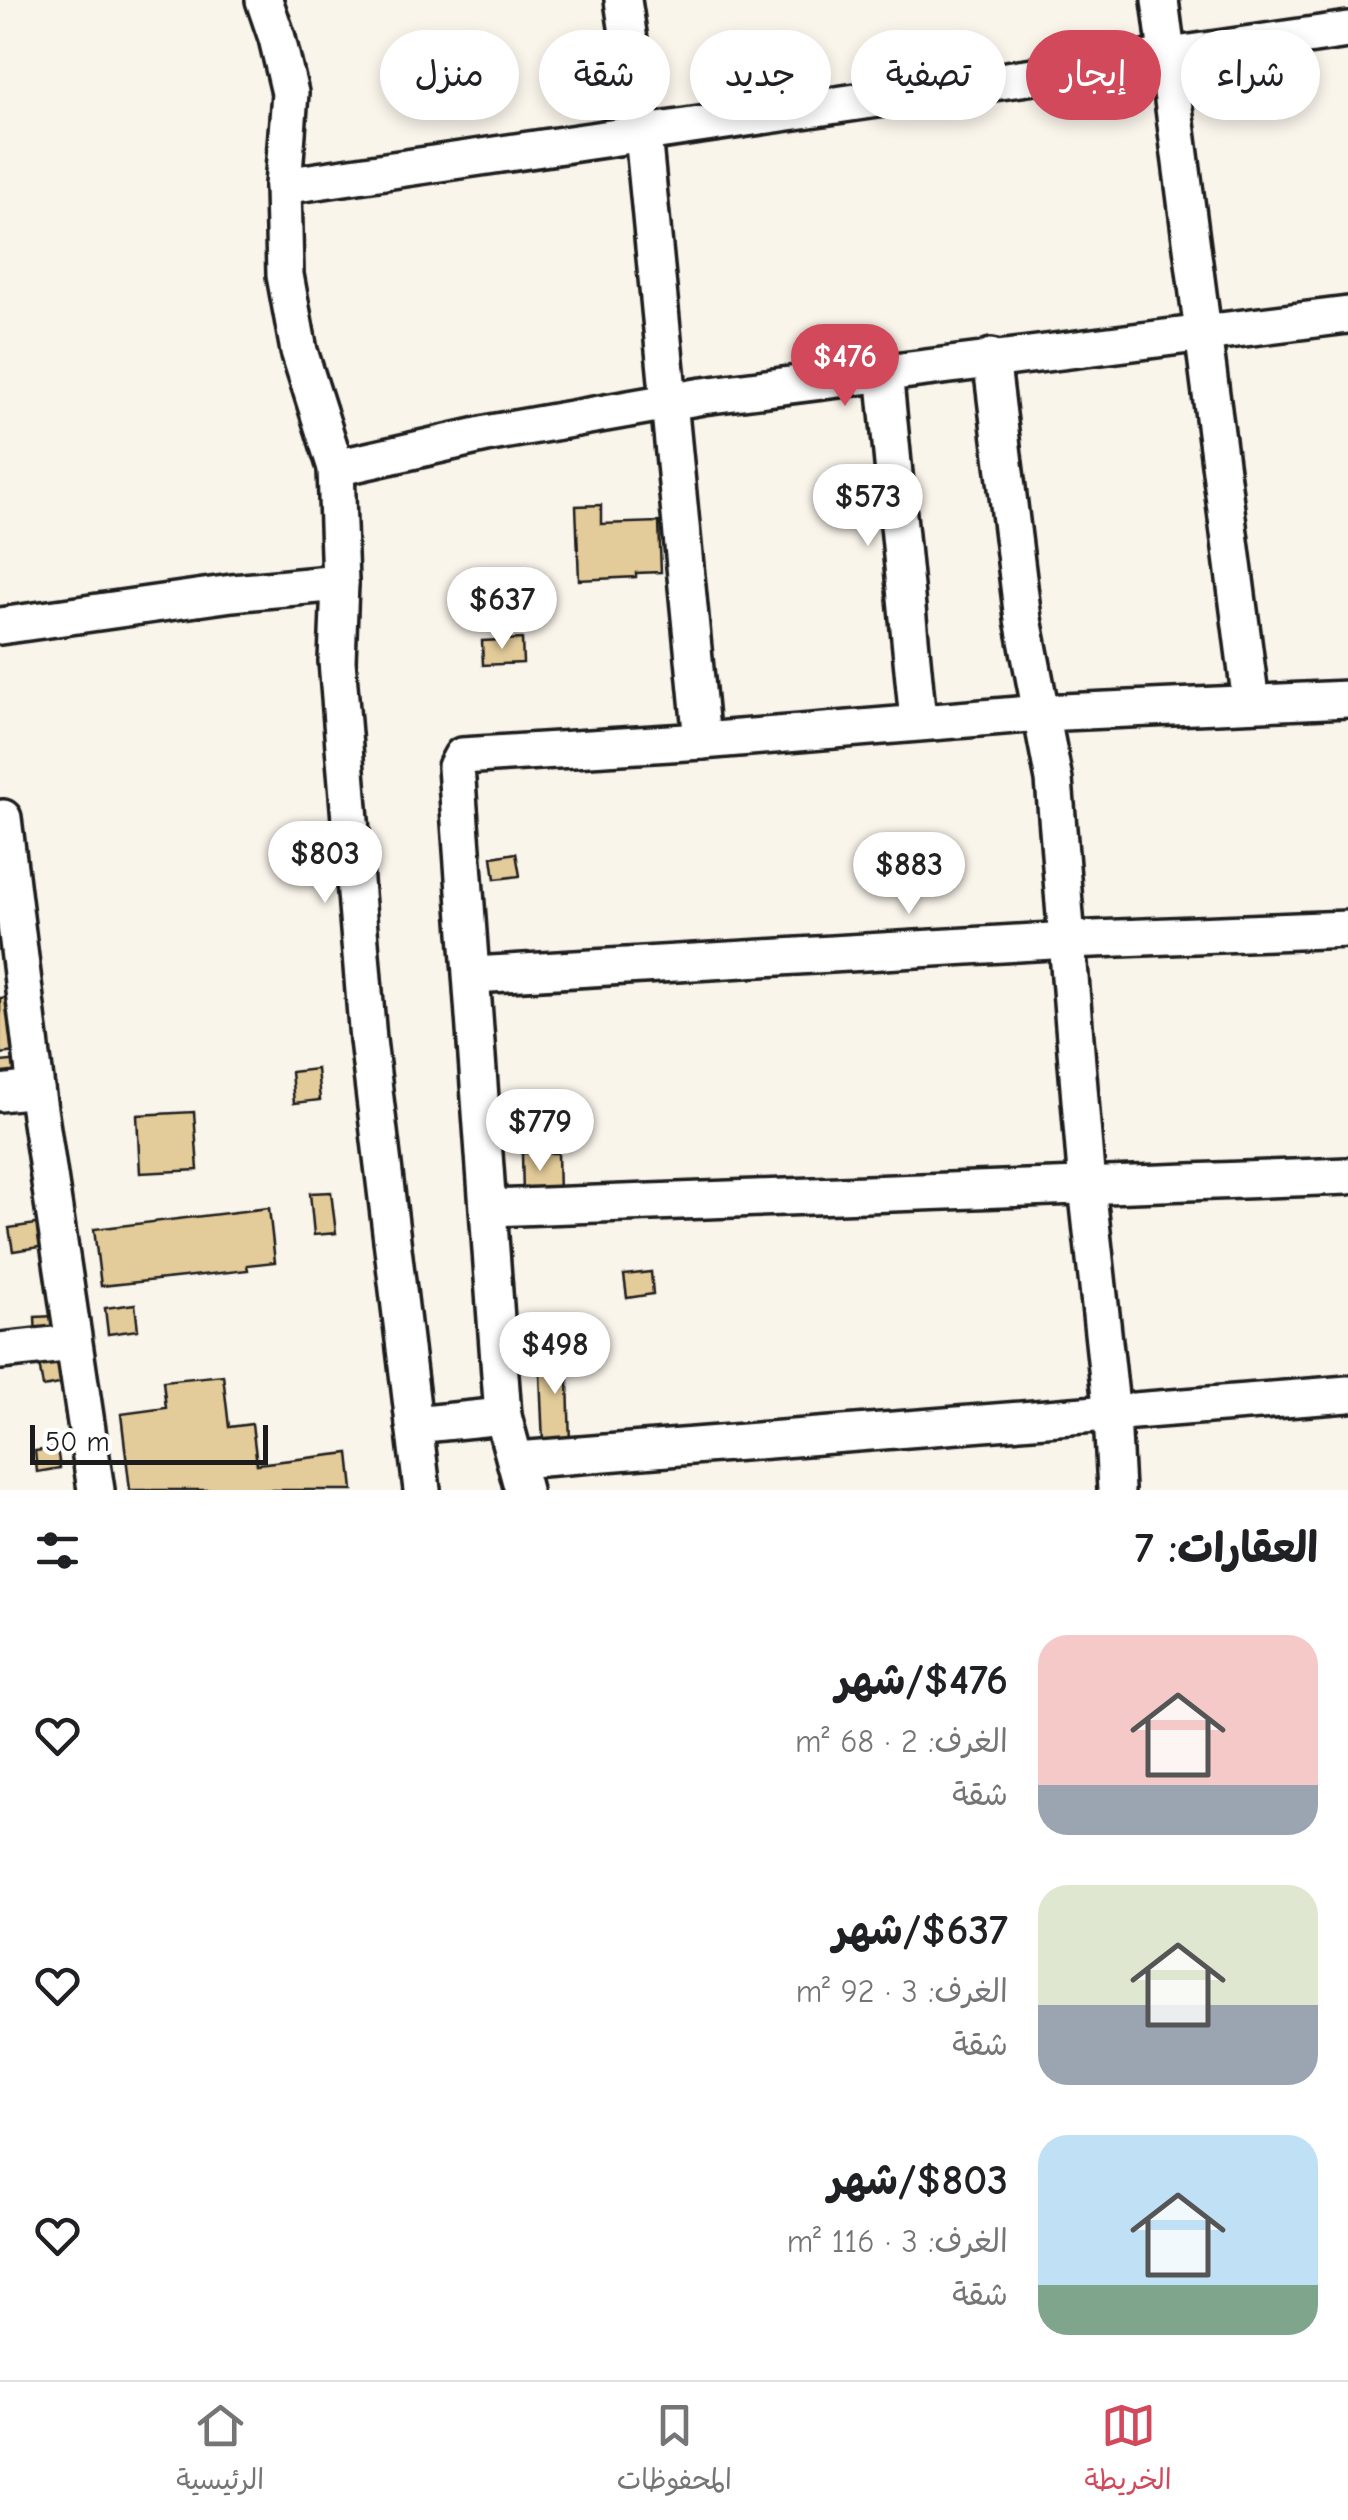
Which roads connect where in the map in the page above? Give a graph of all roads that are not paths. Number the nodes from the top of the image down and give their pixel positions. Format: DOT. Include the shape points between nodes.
graph roads {
  1 [pos="264,0"];
  2 [pos="623,0"];
  3 [pos="1160,0"];
  4 [pos="1348,30"];
  5 [pos="1166,56"];
  6 [pos="643,134"];
  7 [pos="283,186"];
  8 [pos="1348,315"];
  9 [pos="1201,332"];
  10 [pos="992,357"];
  11 [pos="884,371"];
  12 [pos="670,404"];
  13 [pos="336,468"];
  14 [pos="340,584"];
  15 [pos="0,626"];
  16 [pos="1348,700"];
  17 [pos="1251,702"];
  18 [pos="1041,713"];
  19 [pos="918,721"];
  20 [pos="702,740"];
  21 [pos="0,818"];
  22 [pos="1348,929"];
  23 [pos="1068,940"];
  24 [pos="473,975"];
  25 [pos="36,1089"];
  26 [pos="0,1093"];
  27 [pos="1348,1176"];
  28 [pos="1087,1186"];
  29 [pos="490,1208"];
  30 [pos="73,1344"];
  31 [pos="0,1352"];
  32 [pos="1348,1394"];
  33 [pos="1112,1415"];
  34 [pos="503,1416"];
  35 [pos="414,1425"];
  36 [pos="520,1475"];
  37 [pos="96,1490"];
  38 [pos="422,1490"];
  39 [pos="1116,1490"];
  1 -- 7 [label="street" via="290,93"];
  2 -- 6 [label="street"];
  3 -- 5 [label="street"];
  4 -- 5 [label="street"];
  5 -- 6 [label="street"];
  5 -- 9 [label="street"];
  6 -- 7 [label="street"];
  6 -- 12 [label="street"];
  7 -- 13 [label="street" via="289,304"];
  8 -- 9 [label="street"];
  9 -- 10 [label="street"];
  9 -- 17 [label="street"];
  10 -- 11 [label="street"];
  10 -- 18 [label="street" via="1022,619"];
  11 -- 12 [label="street"];
  11 -- 19 [label="street"];
  12 -- 13 [label="street" via="492,433"];
  12 -- 20 [label="street"];
  13 -- 14 [label="street"];
  14 -- 15 [label="street"];
  14 -- 35 [label="street" via="337,661 366,1024"];
  16 -- 17 [label="street"];
  17 -- 18 [label="street"];
  18 -- 19 [label="street"];
  18 -- 23 [label="street"];
  19 -- 20 [label="street"];
  20 -- 24 [label="street" via="458,760"];
  21 -- 25 [label="street"];
  22 -- 23 [label="street"];
  23 -- 24 [label="street"];
  23 -- 28 [label="street"];
  24 -- 29 [label="street"];
  25 -- 26 [label="street"];
  25 -- 30 [label="street"];
  27 -- 28 [label="street"];
  28 -- 29 [label="street"];
  28 -- 33 [label="street"];
  29 -- 34 [label="street"];
  30 -- 31 [label="street"];
  30 -- 37 [label="street"];
  32 -- 33 [label="street"];
  33 -- 36 [label="street"];
  33 -- 39 [label="street"];
  34 -- 35 [label="street"];
  34 -- 36 [label="street"];
  35 -- 38 [label="street"];
}
